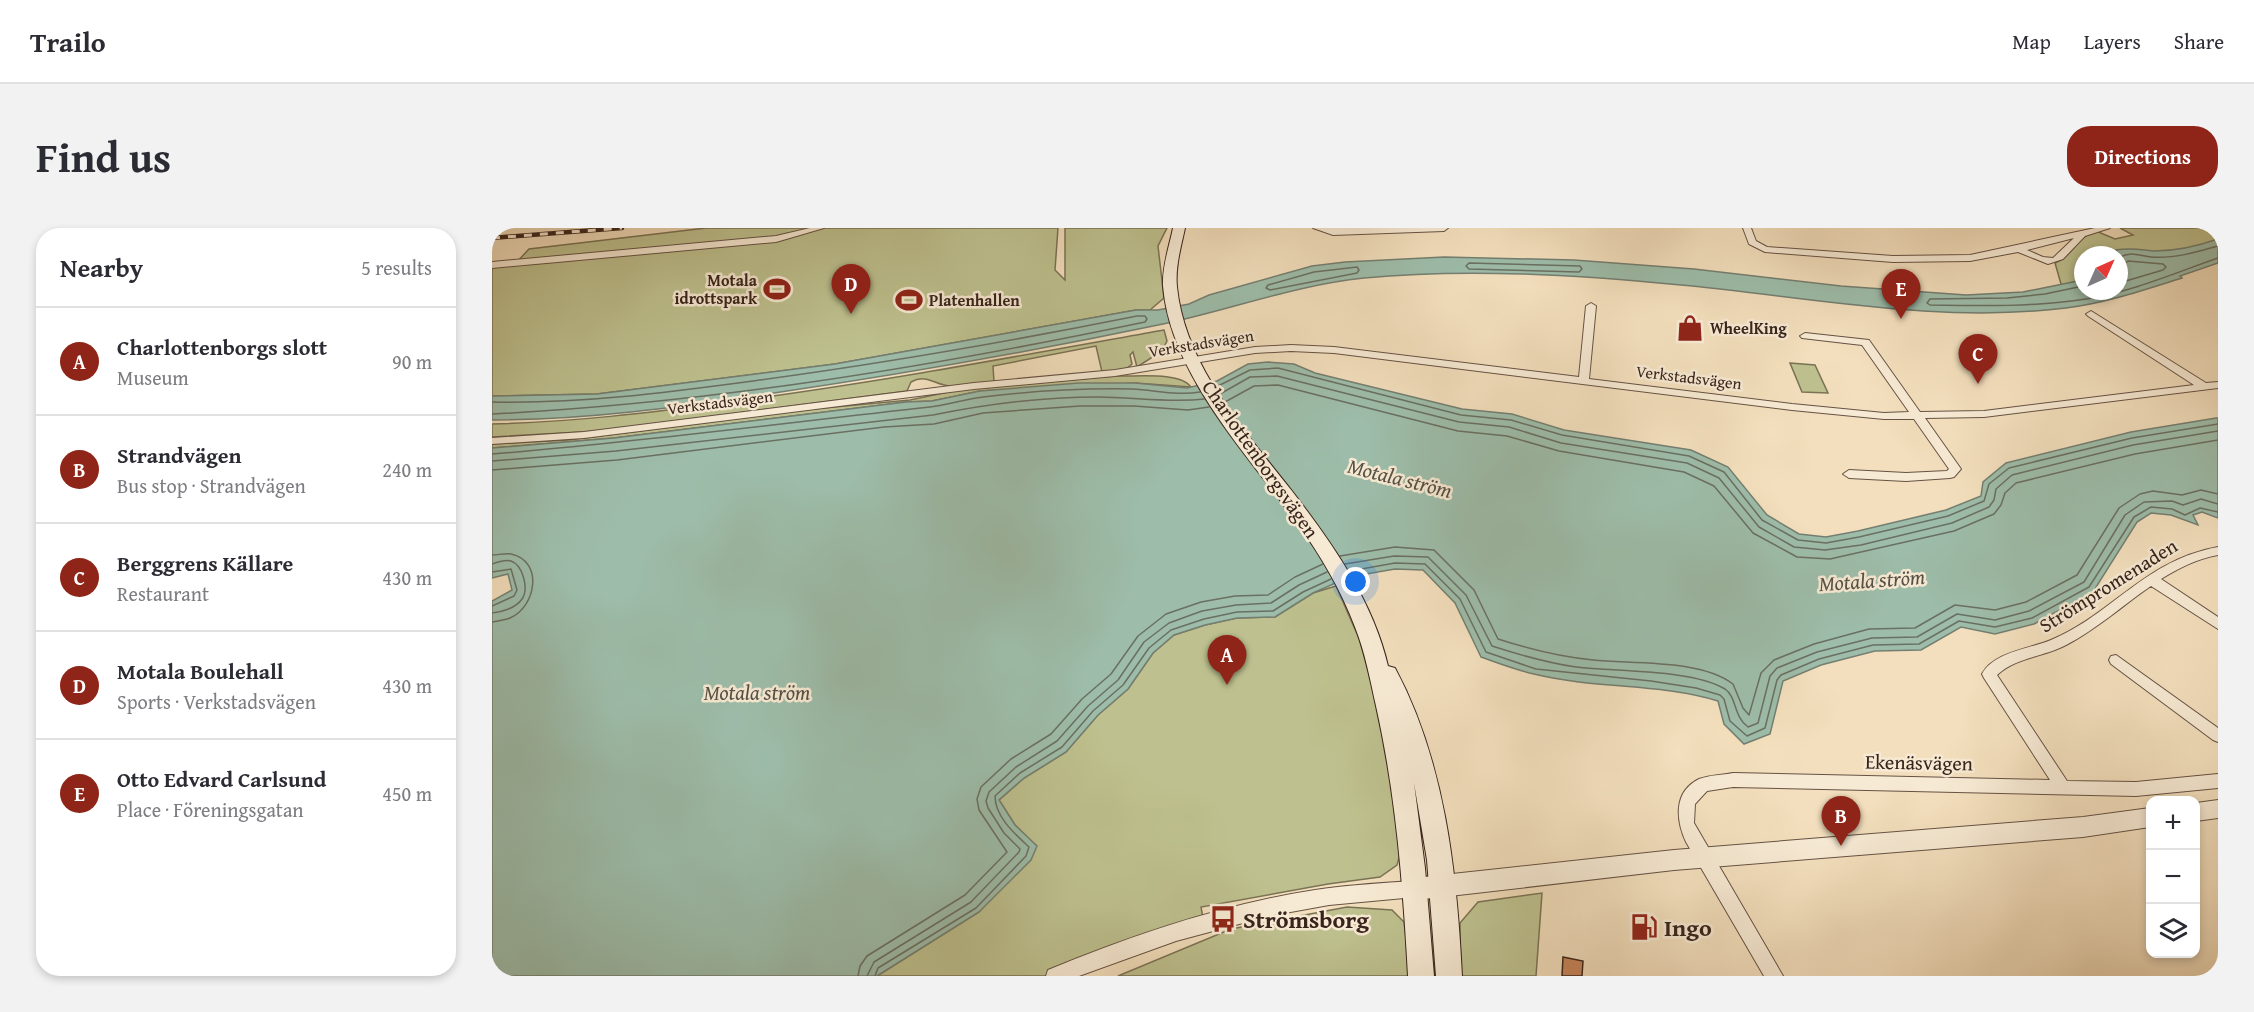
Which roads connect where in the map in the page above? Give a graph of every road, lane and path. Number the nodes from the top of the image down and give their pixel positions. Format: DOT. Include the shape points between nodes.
graph roads {
  1 [pos="820,228"];
  2 [pos="1179,228"];
  3 [pos="1317,228"];
  4 [pos="1444,228"];
  5 [pos="1747,228"];
  6 [pos="2067,228"];
  7 [pos="2106,228"];
  8 [pos="2081,235"];
  9 [pos="2019,249"];
  10 [pos="492,265"];
  11 [pos="1592,306"];
  12 [pos="2091,314"];
  13 [pos="1805,336"];
  14 [pos="1194,360"];
  15 [pos="1584,381"];
  16 [pos="2218,386"];
  17 [pos="2204,387"];
  18 [pos="1916,417"];
  19 [pos="492,441"];
  20 [pos="1849,474"];
  21 [pos="2218,551"];
  22 [pos="2152,580"];
  23 [pos="2218,624"];
  24 [pos="1374,648"];
  25 [pos="2116,660"];
  26 [pos="2218,735"];
  27 [pos="2218,781"];
  28 [pos="2062,786"];
  29 [pos="2218,809"];
  30 [pos="2200,811"];
  31 [pos="2146,820"];
  32 [pos="1702,857"];
  33 [pos="1443,886"];
  34 [pos="1415,889"];
  35 [pos="1055,976"];
  36 [pos="1421,976"];
  37 [pos="1449,976"];
  38 [pos="1774,976"];
  1 -- 10 [label="street" via="776,239"];
  2 -- 14 [label="main road, Charlottenborgsvägen" via="1171,264 1172,299"];
  3 -- 4 [label="street" via="1333,232"];
  5 -- 9 [label="street" via="1752,242 1765,249 1871,257 1970,258"];
  6 -- 8 [label="street"];
  7 -- 8 [label="street"];
  8 -- 9 [label="street"];
  8 -- 9 [label="street" via="2061,260 2043,260"];
  11 -- 15 [label="street"];
  12 -- 17 [label="street"];
  13 -- 18 [label="street" via="1865,342"];
  14 -- 15 [label="street, Verkstadsvägen" via="1255,350 1319,348"];
  14 -- 19 [label="street, Verkstadsvägen" via="1115,373 974,386 584,435"];
  14 -- 24 [label="main road, Charlottenborgsvägen" via="1237,431 1307,523 1357,607"];
  15 -- 18 [label="street, Verkstadsvägen" via="1853,414"];
  16 -- 17 [label="street, Verkstadsvägen"];
  17 -- 18 [label="street, Verkstadsvägen" via="1984,414"];
  18 -- 20 [label="street" via="1954,466 1953,472 1906,477"];
  21 -- 22 [label="street, Strömpromenaden" via="2190,557"];
  22 -- 23 [label="street"];
  22 -- 28 [label="street, Strömpromenaden" via="2078,632 2007,661 1989,674"];
  24 -- 33 [label="main road, Charlottenborgsvägen" via="1413,732 1434,820"];
  24 -- 34 [label="main road, Charlottenborgsvägen" via="1396,747"];
  25 -- 26 [label="street"];
  27 -- 28 [label="street, Ekenäsvägen" via="2156,789"];
  28 -- 32 [label="street, Ekenäsvägen" via="1711,782 1696,789 1685,808 1686,823"];
  29 -- 30 [label="street"];
  31 -- 32 [label="street"];
  32 -- 33 [label="street"];
  32 -- 38 [label="street, Ekenäsvägen"];
  33 -- 34 [label="street"];
  33 -- 37 [label="main road, Charlottenborgsvägen"];
  34 -- 35 [label="street" via="1322,898 1239,914"];
  34 -- 36 [label="main road, Charlottenborgsvägen"];
}
